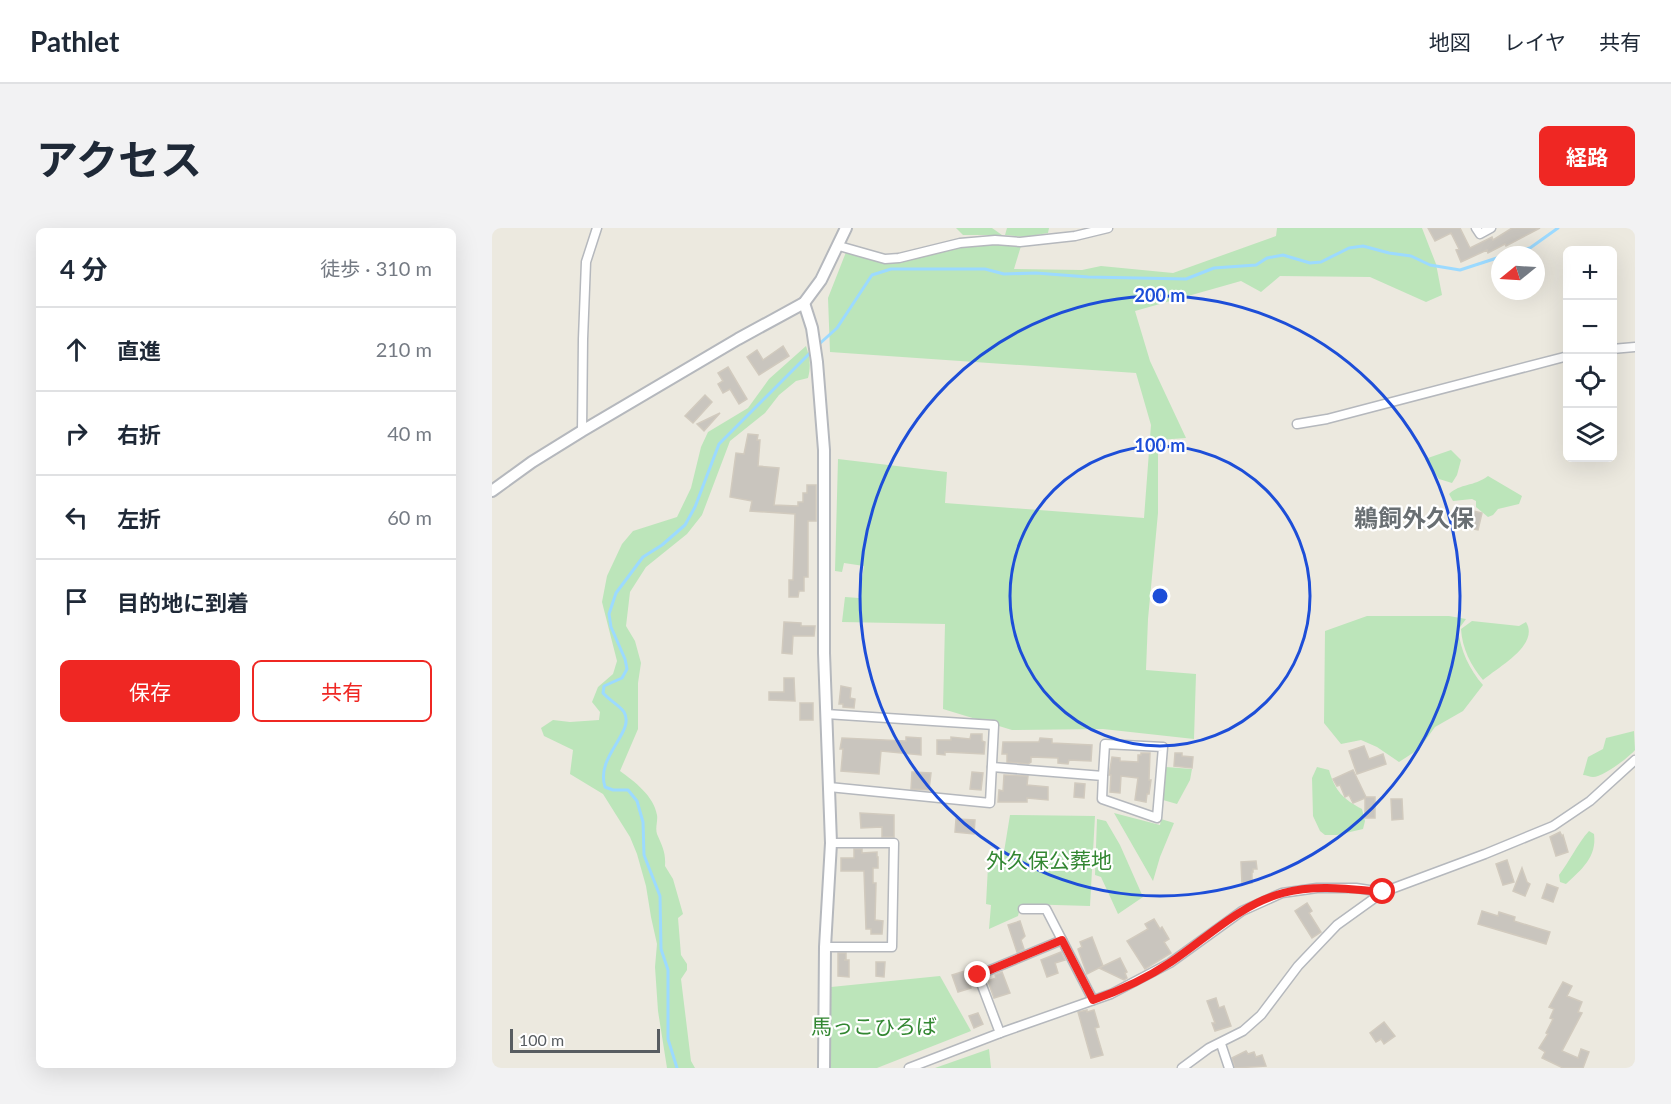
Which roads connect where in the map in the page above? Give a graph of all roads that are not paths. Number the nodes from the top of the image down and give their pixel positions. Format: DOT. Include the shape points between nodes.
graph roads {
  1 [pos="597,228"];
  2 [pos="846,228"];
  3 [pos="1108,228"];
  4 [pos="1476,228"];
  5 [pos="1491,228"];
  6 [pos="839,246"];
  7 [pos="804,303"];
  8 [pos="1635,347"];
  9 [pos="1617,349"];
  10 [pos="1563,357"];
  11 [pos="1297,424"];
  12 [pos="582,431"];
  13 [pos="492,491"];
  14 [pos="826,714"];
  15 [pos="1635,760"];
  16 [pos="992,767"];
  17 [pos="1103,776"];
  18 [pos="829,787"];
  19 [pos="831,843"];
  20 [pos="1383,892"];
  21 [pos="1023,909"];
  22 [pos="1062,940"];
  23 [pos="825,947"];
  24 [pos="1093,1000"];
  25 [pos="1000,1033"];
  26 [pos="1221,1044"];
  27 [pos="1193,1064"];
  28 [pos="824,1068"];
  29 [pos="909,1068"];
  30 [pos="1182,1068"];
  31 [pos="1229,1068"];
  1 -- 12 [label="street" via="586,262"];
  2 -- 6 [label="street"];
  3 -- 6 [label="street" via="1020,242 960,243 885,259"];
  4 -- 5 [label="street" via="1480,234"];
  6 -- 7 [label="street"];
  7 -- 12 [label="street"];
  7 -- 14 [label="street" via="815,348 824,450"];
  8 -- 9 [label="street"];
  10 -- 11 [label="street"];
  12 -- 13 [label="street"];
  14 -- 16 [label="street" via="994,725"];
  14 -- 18 [label="street"];
  15 -- 20 [label="street" via="1590,801 1553,826"];
  16 -- 17 [label="street"];
  16 -- 18 [label="street" via="990,803"];
  17 -- 17 [label="street" via="1102,800 1157,818 1163,747 1105,744"];
  18 -- 19 [label="street"];
  19 -- 23 [label="street"];
  19 -- 23 [label="street" via="894,843 892,947"];
  20 -- 24 [label="street" via="1327,888 1282,893 1242,911 1170,963"];
  20 -- 26 [label="street" via="1337,925 1298,966 1261,1015"];
  21 -- 22 [label="street" via="1046,909"];
  22 -- 24 [label="street"];
  22 -- 25 [label="street" via="978,975"];
  23 -- 28 [label="street"];
  24 -- 25 [label="street"];
  25 -- 29 [label="street"];
  26 -- 27 [label="street" via="1209,1048"];
  26 -- 31 [label="street"];
  27 -- 30 [label="street"];
}
